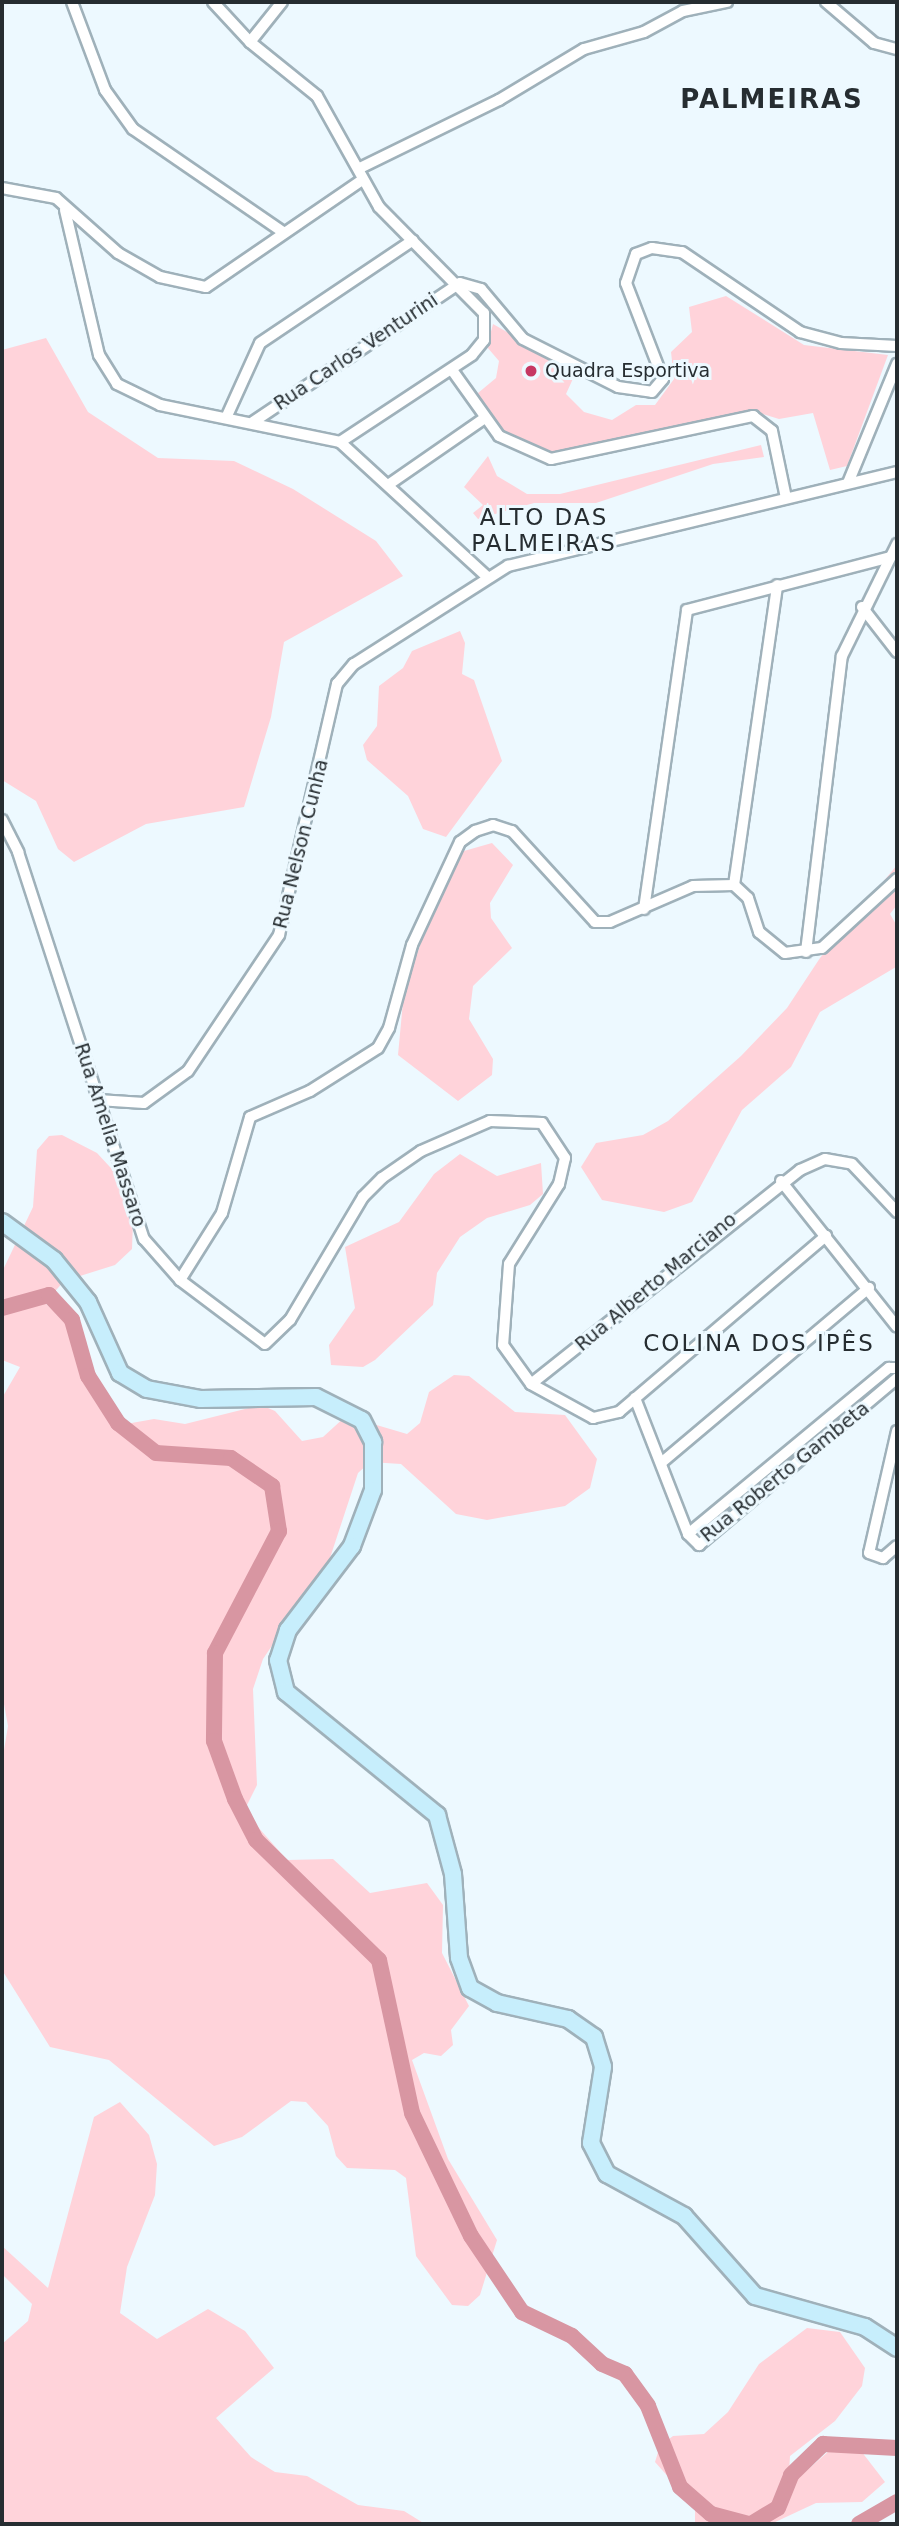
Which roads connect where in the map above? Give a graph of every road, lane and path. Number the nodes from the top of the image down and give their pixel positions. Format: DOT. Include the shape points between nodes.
graph roads {
  1 [pos="72,2"];
  2 [pos="213,2"];
  3 [pos="282,2"];
  4 [pos="727,2"];
  5 [pos="826,2"];
  6 [pos="250,42"];
  7 [pos="897,49"];
  8 [pos="362,167"];
  9 [pos="362,180"];
  10 [pos="2,188"];
  11 [pos="65,210"];
  12 [pos="283,232"];
  13 [pos="413,240"];
  14 [pos="460,283"];
  15 [pos="897,345"];
  16 [pos="897,364"];
  17 [pos="452,370"];
  18 [pos="226,418"];
  19 [pos="482,420"];
  20 [pos="253,422"];
  21 [pos="340,442"];
  22 [pos="897,472"];
  23 [pos="848,483"];
  24 [pos="388,485"];
  25 [pos="786,498"];
  26 [pos="897,544"];
  27 [pos="890,557"];
  28 [pos="485,576"];
  29 [pos="777,586"];
  30 [pos="862,607"];
  31 [pos="897,652"];
  32 [pos="2,820"];
  33 [pos="2,836"];
  34 [pos="18,852"];
  35 [pos="897,879"];
  36 [pos="734,885"];
  37 [pos="644,908"];
  38 [pos="806,952"];
  39 [pos="98,1100"];
  40 [pos="781,1181"];
  41 [pos="897,1212"];
  42 [pos="2,1222"];
  43 [pos="826,1236"];
  44 [pos="180,1280"];
  45 [pos="869,1289"];
  46 [pos="897,1327"];
  47 [pos="897,1368"];
  48 [pos="897,1378"];
  49 [pos="531,1384"];
  50 [pos="635,1398"];
  51 [pos="897,1431"];
  52 [pos="661,1463"];
  53 [pos="688,1534"];
  54 [pos="897,1546"];
  55 [pos="897,2348"];
  1 -- 12 [label="street" via="105,90 133,129"];
  2 -- 6 [label="street"];
  3 -- 6 [label="street"];
  4 -- 8 [label="street" via="683,11 644,32 584,49 499,100"];
  5 -- 7 [label="street" via="874,43"];
  6 -- 8 [label="street" via="317,96"];
  8 -- 9 [label="street"];
  9 -- 12 [label="street"];
  9 -- 13 [label="street" via="389,219"];
  10 -- 11 [label="street" via="56,198"];
  11 -- 12 [label="street" via="118,253 189,287 220,281"];
  11 -- 18 [label="street" via="109,374 130,393 160,405"];
  13 -- 14 [label="street"];
  13 -- 18 [label="street" via="260,343"];
  14 -- 15 [label="street" via="481,289 523,339 639,394 661,387 663,379 626,283 636,254 652,248 682,252 800,332 841,343"];
  14 -- 17 [label="street" via="487,325 484,340"];
  14 -- 20 [label="street, Rua Carlos Venturini"];
  16 -- 23 [label="street"];
  17 -- 19 [label="street"];
  17 -- 21 [label="street"];
  18 -- 20 [label="street"];
  19 -- 24 [label="street"];
  19 -- 25 [label="street" via="521,450 551,459 753,416 772,431"];
  20 -- 21 [label="street"];
  21 -- 24 [label="street"];
  22 -- 23 [label="street"];
  23 -- 25 [label="street"];
  24 -- 28 [label="street"];
  25 -- 28 [label="street" via="542,555"];
  26 -- 27 [label="street"];
  27 -- 29 [label="street"];
  27 -- 30 [label="street"];
  28 -- 39 [label="street, Rua Nelson Cunha" via="354,664 337,684 289,909 274,944 188,1071 144,1103"];
  29 -- 36 [label="street"];
  29 -- 37 [label="street" via="697,605 683,620"];
  30 -- 31 [label="street"];
  30 -- 38 [label="street" via="842,656"];
  32 -- 34 [label="street, Rua Amelia Massaro"];
  33 -- 34 [label="street"];
  34 -- 39 [label="street, Rua Amelia Massaro"];
  35 -- 38 [label="street" via="838,937"];
  36 -- 37 [label="street" via="693,886"];
  36 -- 38 [label="street" via="770,946"];
  37 -- 44 [label="street" via="595,922 512,831 493,825 460,842 412,945 378,1048 310,1091 250,1117 240,1132 222,1213"];
  39 -- 44 [label="street, Rua Amelia Massaro" via="134,1216"];
  40 -- 41 [label="street, Rua Alberto Marciano" via="838,1159 865,1175"];
  40 -- 43 [label="street"];
  40 -- 49 [label="street, Rua Alberto Marciano"];
  42 -- 55 [label="street" via="64,1270 88,1302 120,1373 135,1383 201,1399 316,1397 362,1420 373,1442 373,1490 352,1546 288,1630 278,1660 286,1692 437,1815 453,1874 458,1958 470,1988 497,2003 568,2019 594,2036 603,2067 591,2143 607,2174 684,2216 755,2296 865,2327"];
  43 -- 45 [label="street"];
  43 -- 50 [label="street"];
  44 -- 49 [label="street, Rua Amelia Massaro" via="265,1345 290,1320 363,1197 421,1151 490,1121 542,1123 558,1141 565,1173 509,1264 503,1285 503,1345"];
  45 -- 46 [label="street"];
  45 -- 52 [label="street"];
  47 -- 53 [label="street, Rua Roberto Gambeta" via="889,1368"];
  48 -- 53 [label="street, Rua Roberto Gambeta" via="699,1545"];
  49 -- 50 [label="street" via="593,1418 607,1418"];
  50 -- 52 [label="street"];
  51 -- 54 [label="street" via="869,1543 876,1558"];
  52 -- 53 [label="street"];
}
